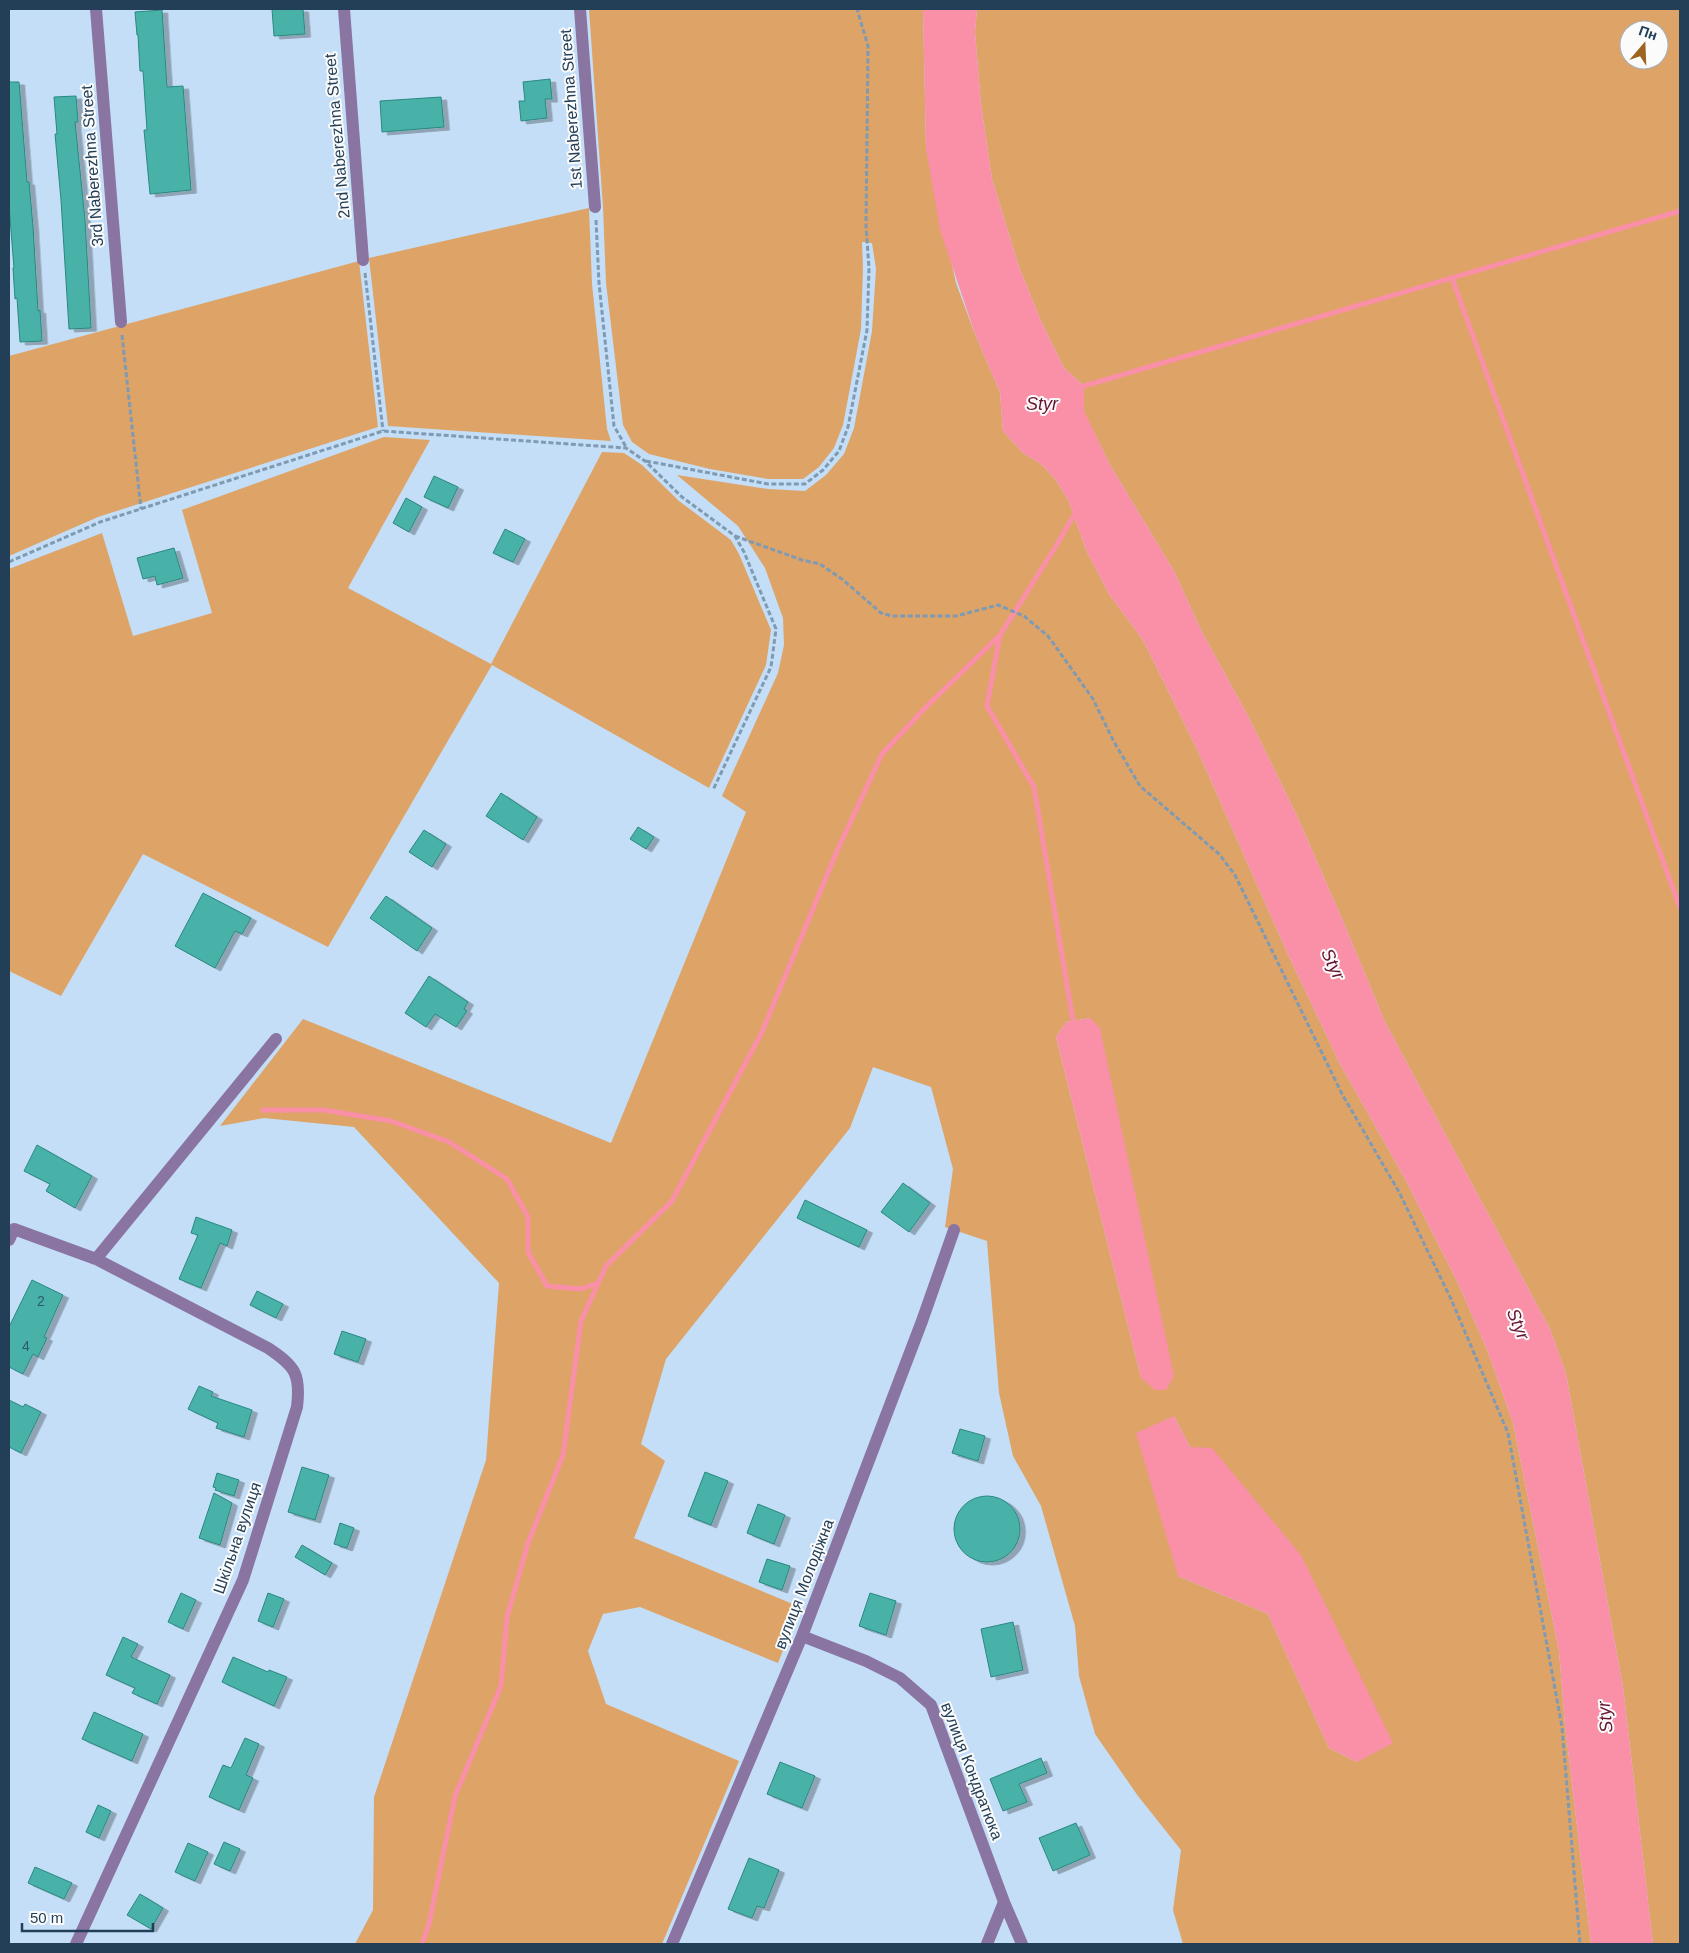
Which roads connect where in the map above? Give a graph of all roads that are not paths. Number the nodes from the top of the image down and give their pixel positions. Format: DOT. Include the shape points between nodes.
graph roads {
  1 [pos="96,9"];
  2 [pos="344,9"];
  3 [pos="580,9"];
  4 [pos="595,207"];
  5 [pos="364,260"];
  6 [pos="121,322"];
  7 [pos="276,1039"];
  8 [pos="954,1230"];
  9 [pos="9,1240"];
  10 [pos="96,1259"];
  11 [pos="802,1636"];
  12 [pos="1004,1902"];
  13 [pos="76,1944"];
  14 [pos="672,1944"];
  15 [pos="987,1944"];
  16 [pos="1022,1944"];
  1 -- 6 [label="street, 3rd Naberezhna Street"];
  2 -- 5 [label="street, 2nd Naberezhna Street"];
  3 -- 4 [label="street, 1st Naberezhna Street"];
  7 -- 10 [label="street"];
  8 -- 11 [label="street, вулиця Молодіжна"];
  9 -- 10 [label="street, Шкільна вулиця" via="14,1229"];
  10 -- 13 [label="street, Шкільна вулиця" via="268,1348 285,1359 300,1386 297,1407 243,1580"];
  11 -- 12 [label="street, вулиця Кондратюка" via="900,1678 931,1706"];
  11 -- 14 [label="street, вулиця Молодіжна"];
  12 -- 15 [label="street"];
  12 -- 16 [label="street, вулиця Кондратюка"];
}
